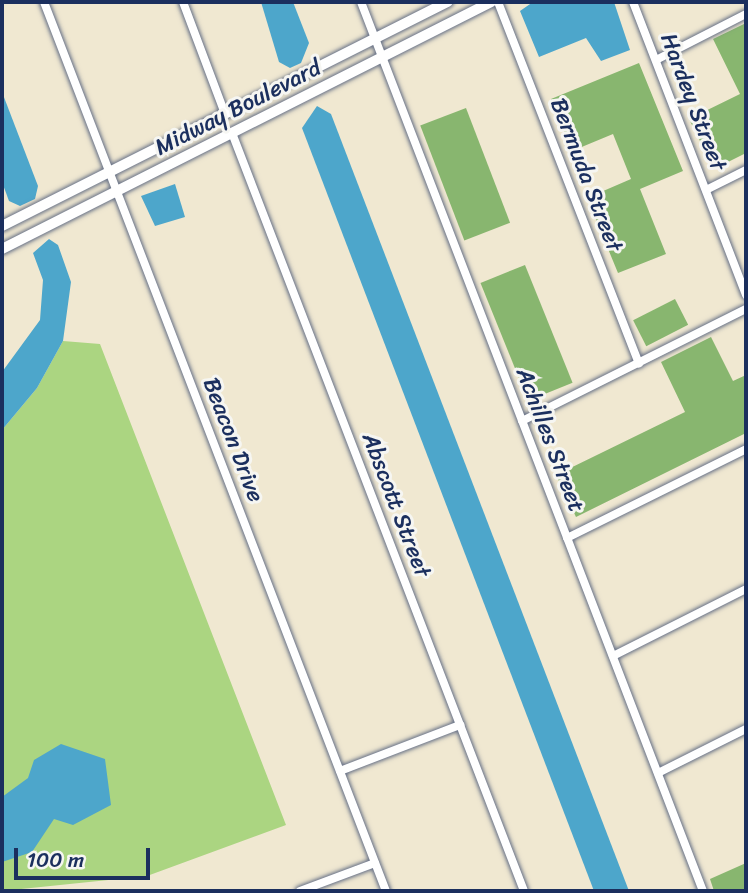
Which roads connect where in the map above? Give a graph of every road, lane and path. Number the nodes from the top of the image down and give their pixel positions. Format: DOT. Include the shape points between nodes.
graph roads {
  1 [pos="44,2"];
  2 [pos="183,2"];
  3 [pos="361,2"];
  4 [pos="448,2"];
  5 [pos="491,2"];
  6 [pos="498,2"];
  7 [pos="633,2"];
  8 [pos="746,14"];
  9 [pos="375,39"];
  10 [pos="382,57"];
  11 [pos="656,60"];
  12 [pos="225,114"];
  13 [pos="232,133"];
  14 [pos="746,170"];
  15 [pos="110,172"];
  16 [pos="706,190"];
  17 [pos="117,191"];
  18 [pos="2,226"];
  19 [pos="2,249"];
  20 [pos="746,295"];
  21 [pos="746,309"];
  22 [pos="639,363"];
  23 [pos="522,421"];
  24 [pos="746,449"];
  25 [pos="568,538"];
  26 [pos="746,589"];
  27 [pos="612,656"];
  28 [pos="460,725"];
  29 [pos="746,729"];
  30 [pos="340,771"];
  31 [pos="658,773"];
  32 [pos="375,863"];
  33 [pos="300,891"];
  34 [pos="386,891"];
  35 [pos="524,891"];
  36 [pos="703,891"];
  1 -- 15 [label="street, Beacon Drive"];
  2 -- 12 [label="street"];
  3 -- 9 [label="street, Achilles Street"];
  4 -- 9 [label="street, Midway Boulevard"];
  5 -- 10 [label="street, Midway Boulevard"];
  6 -- 22 [label="street, Bermuda Street"];
  7 -- 11 [label="street, Hardey Street"];
  8 -- 11 [label="street"];
  9 -- 10 [label="street, Achilles Street"];
  9 -- 12 [label="street, Midway Boulevard"];
  10 -- 13 [label="street, Midway Boulevard"];
  10 -- 23 [label="street, Achilles Street"];
  11 -- 16 [label="street, Hardey Street"];
  12 -- 15 [label="street, Midway Boulevard"];
  13 -- 17 [label="street, Midway Boulevard"];
  13 -- 28 [label="street, Abscott Street"];
  14 -- 16 [label="street"];
  15 -- 17 [label="street, Beacon Drive"];
  15 -- 18 [label="street, Midway Boulevard"];
  16 -- 20 [label="street, Hardey Street"];
  17 -- 19 [label="street, Midway Boulevard"];
  17 -- 30 [label="street, Beacon Drive"];
  21 -- 22 [label="street"];
  22 -- 23 [label="street"];
  23 -- 25 [label="street, Achilles Street"];
  24 -- 25 [label="street"];
  25 -- 27 [label="street, Achilles Street"];
  26 -- 27 [label="street"];
  27 -- 31 [label="street, Achilles Street"];
  28 -- 30 [label="street"];
  28 -- 35 [label="street, Abscott Street"];
  29 -- 31 [label="street"];
  30 -- 32 [label="street, Beacon Drive"];
  31 -- 36 [label="street, Achilles Street"];
  32 -- 33 [label="street"];
  32 -- 34 [label="street, Beacon Drive"];
}
